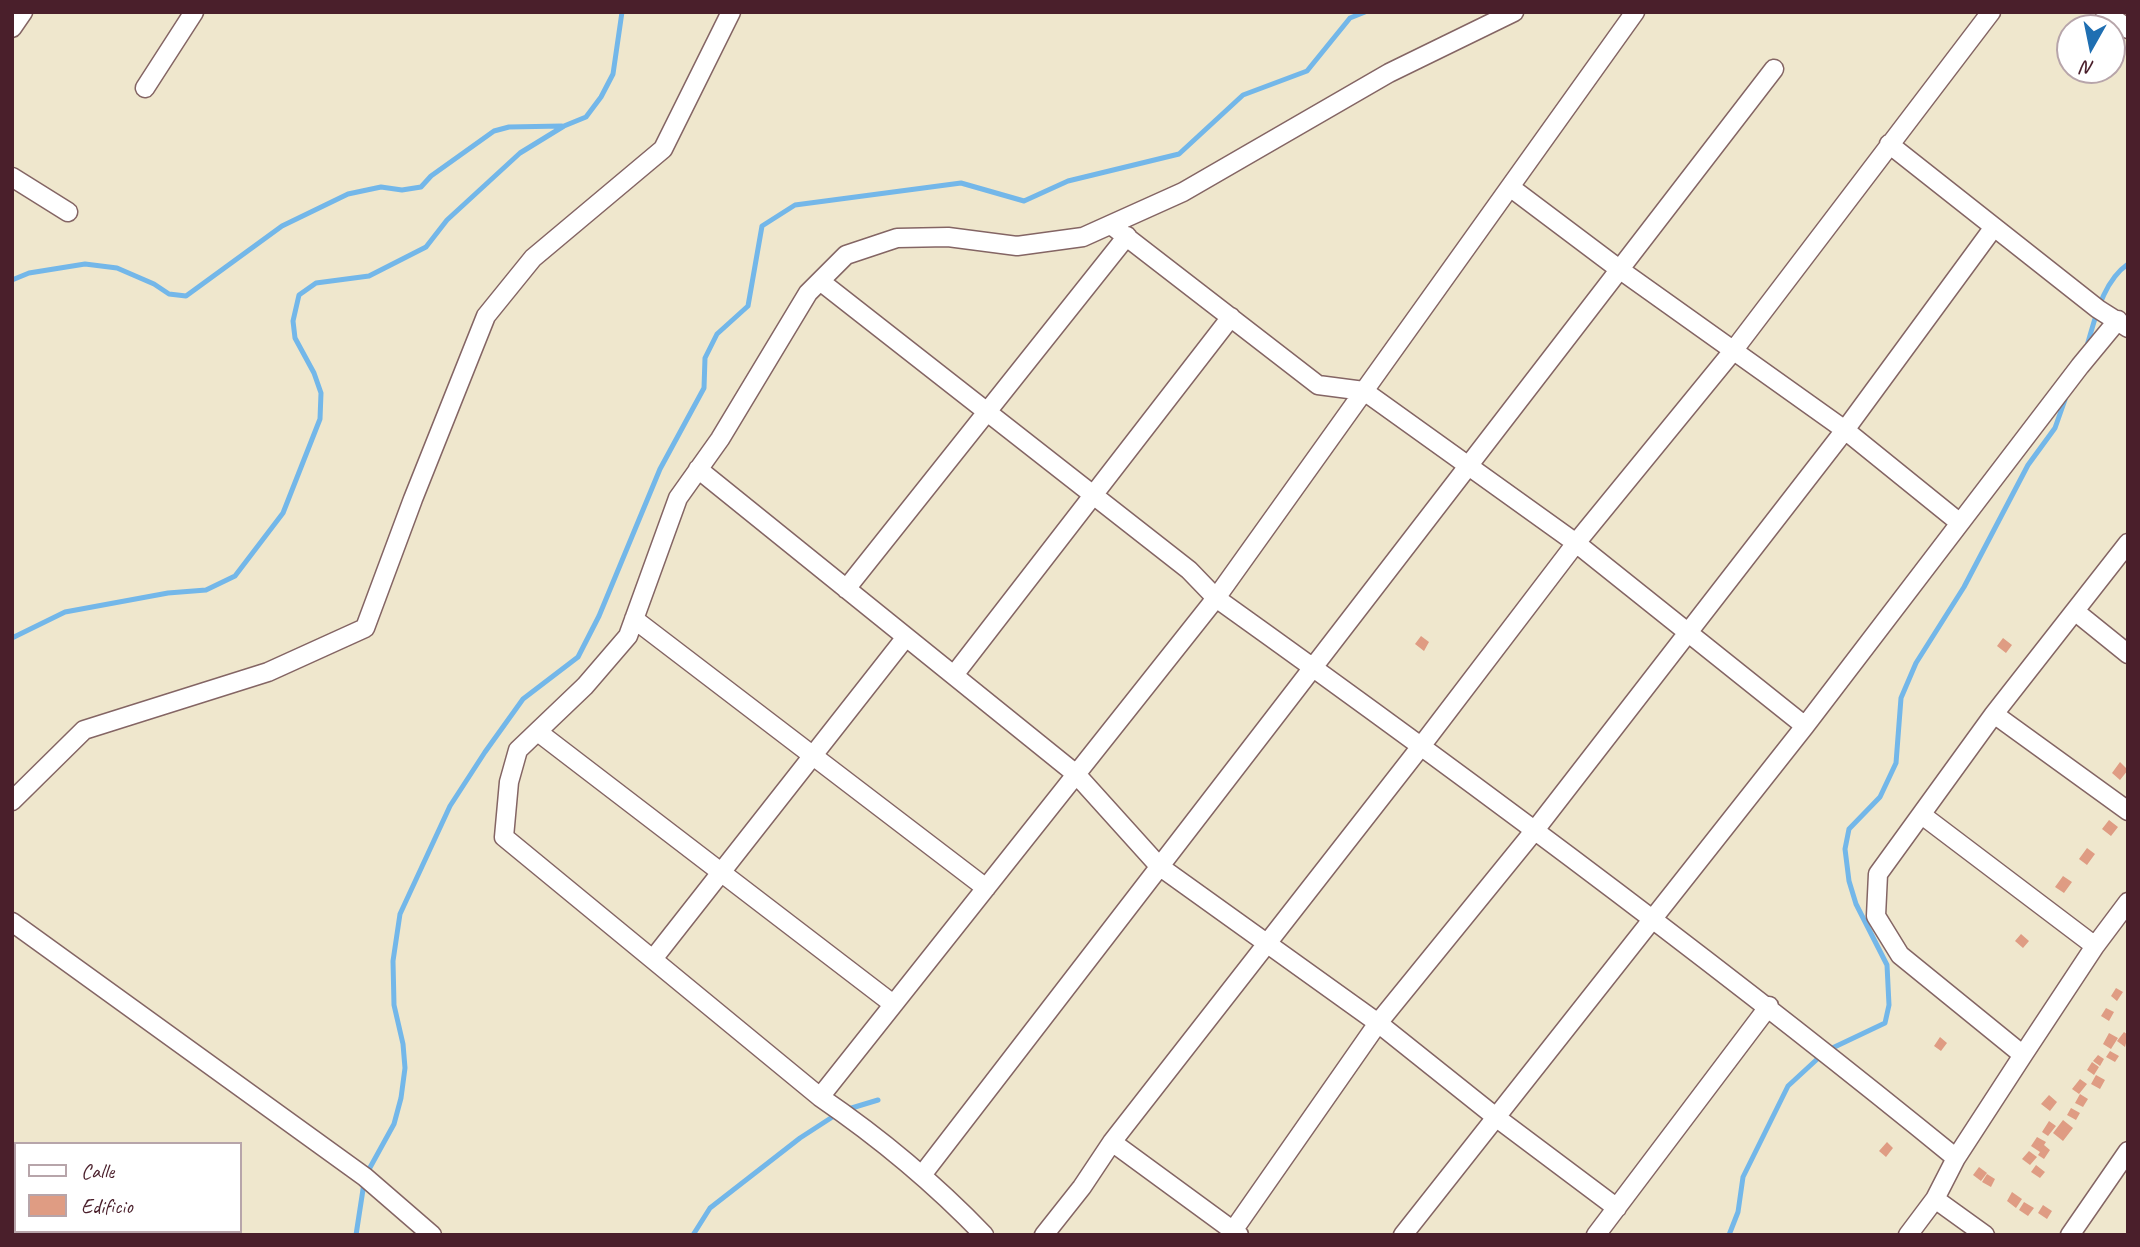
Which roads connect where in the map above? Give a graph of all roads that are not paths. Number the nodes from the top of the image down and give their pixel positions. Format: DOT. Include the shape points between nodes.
graph roads {
  1 [pos="23,12"];
  2 [pos="194,12"];
  3 [pos="731,12"];
  4 [pos="1514,12"];
  5 [pos="1635,12"];
  6 [pos="1991,12"];
  7 [pos="2105,12"];
  8 [pos="12,29"];
  9 [pos="2128,29"];
  10 [pos="1774,69"];
  11 [pos="145,88"];
  12 [pos="1889,144"];
  13 [pos="12,177"];
  14 [pos="1510,187"];
  15 [pos="68,212"];
  16 [pos="1111,225"];
  17 [pos="1994,226"];
  18 [pos="1127,236"];
  19 [pos="1619,269"];
  20 [pos="820,281"];
  21 [pos="1231,317"];
  22 [pos="2123,324"];
  23 [pos="1733,351"];
  24 [pos="1364,391"];
  25 [pos="987,412"];
  26 [pos="1845,430"];
  27 [pos="1468,465"];
  28 [pos="698,469"];
  29 [pos="1093,495"];
  30 [pos="1960,523"];
  31 [pos="1576,542"];
  32 [pos="2128,543"];
  33 [pos="846,589"];
  34 [pos="1216,598"];
  35 [pos="2076,612"];
  36 [pos="634,619"];
  37 [pos="1688,632"];
  38 [pos="906,637"];
  39 [pos="2128,654"];
  40 [pos="1312,666"];
  41 [pos="954,675"];
  42 [pos="1994,714"];
  43 [pos="1805,726"];
  44 [pos="538,732"];
  45 [pos="1422,745"];
  46 [pos="813,756"];
  47 [pos="1076,774"];
  48 [pos="12,801"];
  49 [pos="2128,811"];
  50 [pos="1922,815"];
  51 [pos="1535,830"];
  52 [pos="1159,866"];
  53 [pos="721,872"];
  54 [pos="986,888"];
  55 [pos="2128,902"];
  56 [pos="1653,918"];
  57 [pos="12,922"];
  58 [pos="1268,944"];
  59 [pos="2095,946"];
  60 [pos="653,959"];
  61 [pos="893,1004"];
  62 [pos="1769,1006"];
  63 [pos="1378,1023"];
  64 [pos="2023,1055"];
  65 [pos="820,1097"];
  66 [pos="1497,1118"];
  67 [pos="1112,1142"];
  68 [pos="2128,1151"];
  69 [pos="1956,1158"];
  70 [pos="922,1175"];
  71 [pos="1934,1199"];
  72 [pos="1617,1208"];
  73 [pos="1234,1233"];
  74 [pos="432,1235"];
  75 [pos="984,1235"];
  76 [pos="1044,1235"];
  77 [pos="1403,1235"];
  78 [pos="1596,1235"];
  79 [pos="1908,1235"];
  80 [pos="1985,1235"];
  81 [pos="2070,1235"];
  1 -- 8 [label="street"];
  2 -- 11 [label="street"];
  3 -- 48 [label="street" via="663,149 533,258 486,316 365,628 268,672 84,730"];
  4 -- 16 [label="street" via="1389,73 1183,192"];
  5 -- 14 [label="street"];
  6 -- 12 [label="street"];
  7 -- 9 [label="street"];
  10 -- 19 [label="street"];
  12 -- 17 [label="street"];
  12 -- 23 [label="street"];
  13 -- 15 [label="street"];
  14 -- 19 [label="street"];
  14 -- 24 [label="street"];
  16 -- 18 [label="street"];
  16 -- 20 [label="street" via="1083,237 1017,246 948,237 897,237 846,255"];
  17 -- 22 [label="street"];
  17 -- 26 [label="street"];
  18 -- 21 [label="street"];
  18 -- 25 [label="street"];
  19 -- 23 [label="street"];
  19 -- 27 [label="street"];
  20 -- 25 [label="street"];
  20 -- 28 [label="street" via="808,293"];
  21 -- 24 [label="street" via="1318,385"];
  21 -- 29 [label="street"];
  22 -- 30 [label="street" via="2080,366"];
  23 -- 26 [label="street"];
  23 -- 31 [label="street"];
  24 -- 27 [label="street"];
  24 -- 34 [label="street"];
  25 -- 29 [label="street"];
  25 -- 33 [label="street"];
  26 -- 30 [label="street"];
  26 -- 37 [label="street"];
  27 -- 31 [label="street"];
  27 -- 40 [label="street"];
  28 -- 33 [label="street"];
  28 -- 36 [label="street" via="678,498"];
  29 -- 34 [label="street" via="1189,570"];
  29 -- 41 [label="street"];
  30 -- 43 [label="street"];
  31 -- 37 [label="street"];
  31 -- 45 [label="street"];
  32 -- 35 [label="street"];
  33 -- 38 [label="street"];
  34 -- 40 [label="street"];
  34 -- 47 [label="street"];
  35 -- 39 [label="street"];
  35 -- 42 [label="street"];
  36 -- 44 [label="street" via="628,636"];
  36 -- 46 [label="street"];
  37 -- 43 [label="street"];
  37 -- 51 [label="street"];
  38 -- 41 [label="street"];
  38 -- 46 [label="street"];
  40 -- 45 [label="street"];
  40 -- 52 [label="street"];
  41 -- 47 [label="street"];
  42 -- 49 [label="street"];
  42 -- 50 [label="street"];
  43 -- 56 [label="street"];
  44 -- 53 [label="street"];
  44 -- 60 [label="street" via="518,750 509,782 504,837"];
  45 -- 51 [label="street"];
  45 -- 58 [label="street"];
  46 -- 53 [label="street"];
  46 -- 54 [label="street"];
  47 -- 52 [label="street"];
  47 -- 54 [label="street"];
  50 -- 59 [label="street"];
  50 -- 64 [label="street" via="1878,874 1876,916 1899,955"];
  51 -- 56 [label="street"];
  51 -- 63 [label="street"];
  52 -- 58 [label="street"];
  52 -- 70 [label="street"];
  53 -- 60 [label="street"];
  53 -- 61 [label="street"];
  54 -- 61 [label="street"];
  55 -- 59 [label="street"];
  56 -- 62 [label="street"];
  56 -- 66 [label="street"];
  57 -- 74 [label="street" via="365,1177"];
  58 -- 63 [label="street"];
  58 -- 67 [label="street"];
  59 -- 64 [label="street"];
  60 -- 65 [label="street"];
  61 -- 65 [label="street"];
  62 -- 69 [label="street"];
  62 -- 72 [label="street"];
  63 -- 66 [label="street"];
  63 -- 73 [label="street"];
  64 -- 69 [label="street"];
  65 -- 70 [label="street"];
  66 -- 72 [label="street"];
  66 -- 77 [label="street"];
  67 -- 73 [label="street"];
  67 -- 76 [label="street"];
  68 -- 81 [label="street"];
  69 -- 71 [label="street"];
  70 -- 75 [label="street"];
  71 -- 79 [label="street"];
  71 -- 80 [label="street"];
  72 -- 78 [label="street"];
}
